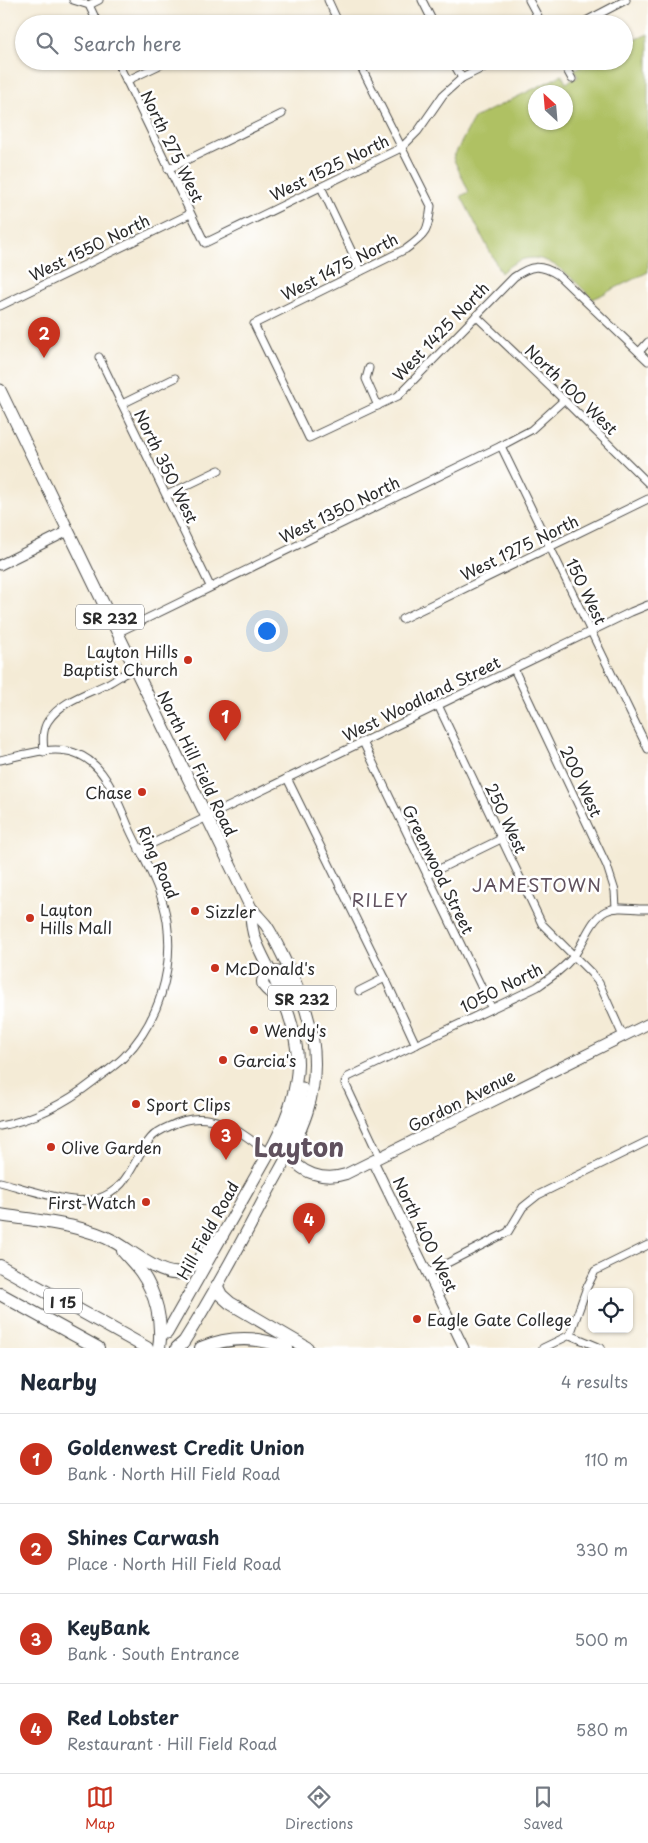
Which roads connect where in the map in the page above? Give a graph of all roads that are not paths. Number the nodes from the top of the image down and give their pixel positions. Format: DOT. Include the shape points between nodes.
graph roads {
  1 [pos="72,0"];
  2 [pos="99,0"];
  3 [pos="328,0"];
  4 [pos="422,0"];
  5 [pos="530,0"];
  6 [pos="626,0"];
  7 [pos="89,5"];
  8 [pos="94,15"];
  9 [pos="336,15"];
  10 [pos="430,15"];
  11 [pos="538,15"];
  12 [pos="597,15"];
  13 [pos="121,70"];
  14 [pos="149,70"];
  15 [pos="362,70"];
  16 [pos="457,70"];
  17 [pos="478,70"];
  18 [pos="567,70"];
  19 [pos="462,78"];
  20 [pos="572,79"];
  21 [pos="126,81"];
  22 [pos="282,114"];
  23 [pos="401,148"];
  24 [pos="168,169"];
  25 [pos="321,187"];
  26 [pos="190,214"];
  27 [pos="205,243"];
  28 [pos="361,271"];
  29 [pos="0,306"];
  30 [pos="476,316"];
  31 [pos="648,342"];
  32 [pos="639,352"];
  33 [pos="99,357"];
  34 [pos="648,361"];
  35 [pos="369,368"];
  36 [pos="175,378"];
  37 [pos="0,390"];
  38 [pos="564,400"];
  39 [pos="122,404"];
  40 [pos="378,406"];
  41 [pos="309,438"];
  42 [pos="501,446"];
  43 [pos="219,470"];
  44 [pos="648,484"];
  45 [pos="167,495"];
  46 [pos="648,499"];
  47 [pos="68,531"];
  48 [pos="551,547"];
  49 [pos="0,565"];
  50 [pos="210,586"];
  51 [pos="648,605"];
  52 [pos="402,619"];
  53 [pos="592,631"];
  54 [pos="117,632"];
  55 [pos="134,668"];
  56 [pos="514,669"];
  57 [pos="438,706"];
  58 [pos="363,742"];
  59 [pos="648,749"];
  60 [pos="44,752"];
  61 [pos="0,760"];
  62 [pos="287,778"];
  63 [pos="207,818"];
  64 [pos="501,839"];
  65 [pos="139,850"];
  66 [pos="427,876"];
  67 [pos="251,908"];
  68 [pos="616,908"];
  69 [pos="648,909"];
  70 [pos="574,956"];
  71 [pos="271,972"];
  72 [pos="386,978"];
  73 [pos="359,991"];
  74 [pos="492,1009"];
  75 [pos="648,1024"];
  76 [pos="624,1036"];
  77 [pos="416,1045"];
  78 [pos="297,1072"];
  79 [pos="314,1077"];
  80 [pos="0,1126"];
  81 [pos="648,1141"];
  82 [pos="269,1154"];
  83 [pos="289,1154"];
  84 [pos="377,1159"];
  85 [pos="0,1182"];
  86 [pos="0,1215"];
  87 [pos="222,1236"];
  88 [pos="244,1238"];
  89 [pos="114,1242"];
  90 [pos="648,1245"];
  91 [pos="0,1266"];
  92 [pos="428,1273"];
  93 [pos="217,1287"];
  94 [pos="0,1294"];
  95 [pos="167,1333"];
  96 [pos="570,1335"];
  97 [pos="180,1346"];
  98 [pos="98,1348"];
  99 [pos="158,1348"];
  100 [pos="201,1348"];
  101 [pos="287,1348"];
  102 [pos="307,1348"];
  103 [pos="464,1348"];
  104 [pos="544,1348"];
  105 [pos="601,1348"];
  1 -- 7 [label="street"];
  2 -- 7 [label="street"];
  3 -- 9 [label="street"];
  4 -- 10 [label="street"];
  5 -- 11 [label="street"];
  6 -- 12 [label="street"];
  7 -- 8 [label="street"];
  13 -- 21 [label="street, North 275 West"];
  14 -- 21 [label="street"];
  15 -- 23 [label="street"];
  16 -- 19 [label="street"];
  17 -- 19 [label="street, West 1525 North"];
  18 -- 20 [label="street"];
  19 -- 23 [label="street, West 1525 North" via="443,95 418,131"];
  21 -- 24 [label="street, North 275 West"];
  22 -- 24 [label="street"];
  23 -- 25 [label="street, West 1525 North"];
  23 -- 28 [label="street, West 1475 North" via="431,206 429,225 422,238"];
  24 -- 26 [label="street, North 275 West"];
  25 -- 27 [label="street, West 1525 North"];
  25 -- 28 [label="street"];
  26 -- 27 [label="street, North 275 West"];
  26 -- 29 [label="street, West 1550 North"];
  28 -- 41 [label="street, West 1475 North" via="254,324"];
  30 -- 32 [label="street, West 1425 North" via="524,270 546,268 558,275"];
  30 -- 38 [label="street, North 100 West"];
  30 -- 40 [label="street, West 1425 North" via="398,396"];
  31 -- 32 [label="street"];
  32 -- 34 [label="street"];
  33 -- 39 [label="street, North 350 West"];
  35 -- 40 [label="street" via="366,378"];
  36 -- 39 [label="street"];
  37 -- 47 [label="main road, North Hill Field Road / SR 232"];
  38 -- 42 [label="street, West 1350 North" via="531,430"];
  38 -- 44 [label="street, North 100 West"];
  39 -- 45 [label="street, North 350 West"];
  40 -- 41 [label="street, West 1425 North"];
  42 -- 48 [label="street, 150 West"];
  42 -- 50 [label="street, West 1350 North"];
  43 -- 45 [label="street"];
  45 -- 50 [label="street, North 350 West"];
  46 -- 48 [label="street, West 1275 North"];
  47 -- 49 [label="street"];
  47 -- 54 [label="main road, North Hill Field Road / SR 232"];
  48 -- 52 [label="street, West 1275 North"];
  48 -- 53 [label="street, 150 West"];
  50 -- 54 [label="street, West 1350 North"];
  51 -- 53 [label="street, West Woodland Street"];
  53 -- 56 [label="street, West Woodland Street"];
  53 -- 59 [label="street, 150 West"];
  54 -- 55 [label="main road, North Hill Field Road / SR 232"];
  55 -- 60 [label="street" via="57,712 45,728"];
  55 -- 63 [label="main road, North Hill Field Road / SR 232"];
  56 -- 57 [label="street, West Woodland Street"];
  56 -- 68 [label="street, 200 West" via="607,866 616,891"];
  57 -- 58 [label="street, West Woodland Street"];
  57 -- 64 [label="street, 250 West"];
  58 -- 62 [label="street, West Woodland Street"];
  58 -- 66 [label="street, Greenwood Street"];
  60 -- 61 [label="street, Ring Road"];
  60 -- 65 [label="street, Ring Road" via="62,750 75,753 97,768"];
  62 -- 63 [label="street, West Woodland Street"];
  62 -- 72 [label="street"];
  63 -- 65 [label="street, West Woodland Street"];
  63 -- 67 [label="main road, North Hill Field Road / SR 232"];
  64 -- 66 [label="street"];
  64 -- 70 [label="street, 250 West" via="542,924"];
  65 -- 80 [label="street, Ring Road" via="160,895 168,937 166,975 151,1019 124,1056 78,1093 40,1115"];
  66 -- 74 [label="street, Greenwood Street"];
  67 -- 71 [label="main road, Hill Field Road / SR 232" via="253,932"];
  67 -- 79 [label="main road, SR 232" via="266,926 305,1004 314,1042"];
  68 -- 69 [label="street"];
  68 -- 70 [label="street, 1050 North" via="604,912 593,924"];
  70 -- 74 [label="street, 1050 North" via="537,987"];
  70 -- 76 [label="street, 250 West" via="598,983"];
  71 -- 78 [label="main road, Hill Field Road / SR 232" via="288,1008 296,1038"];
  71 -- 79 [label="main road" via="283,975 296,1002"];
  72 -- 73 [label="street"];
  72 -- 77 [label="street"];
  74 -- 77 [label="street, 1050 North"];
  75 -- 76 [label="main road, Gordon Avenue"];
  76 -- 84 [label="main road, Gordon Avenue"];
  77 -- 84 [label="street, 1050 North" via="348,1078 344,1083"];
  78 -- 82 [label="main road, Hill Field Road / SR 232" via="290,1108"];
  78 -- 83 [label="main road" via="302,1090 286,1140"];
  79 -- 83 [label="main road, SR 232" via="307,1112"];
  81 -- 92 [label="street" via="538,1195 523,1207 508,1232"];
  82 -- 85 [label="street" via="220,1122 191,1118 154,1135 123,1184 96,1199 77,1201"];
  82 -- 87 [label="main road, Hill Field Road / SR 232"];
  82 -- 88 [label="main road" via="271,1173 253,1208"];
  83 -- 84 [label="main road, Gordon Avenue" via="301,1168 326,1177 347,1174"];
  83 -- 88 [label="main road, SR 232"];
  84 -- 92 [label="street, North 400 West"];
  86 -- 89 [label="highway" via="86,1231"];
  87 -- 89 [label="highway" via="180,1273 165,1272"];
  87 -- 95 [label="main road, Hill Field Road / SR 232"];
  88 -- 93 [label="main road, SR 232"];
  89 -- 99 [label="highway" via="141,1272 150,1288 159,1320"];
  90 -- 96 [label="street" via="595,1271 586,1287"];
  91 -- 99 [label="highway, I 15" via="126,1336"];
  92 -- 103 [label="street, North 400 West"];
  93 -- 97 [label="main road, SR 232"];
  93 -- 102 [label="highway" via="230,1303"];
  94 -- 98 [label="highway, I 15"];
  95 -- 99 [label="highway"];
  96 -- 104 [label="street"];
  96 -- 105 [label="street"];
  100 -- 101 [label="highway" via="221,1341 248,1339 273,1342"];
}
